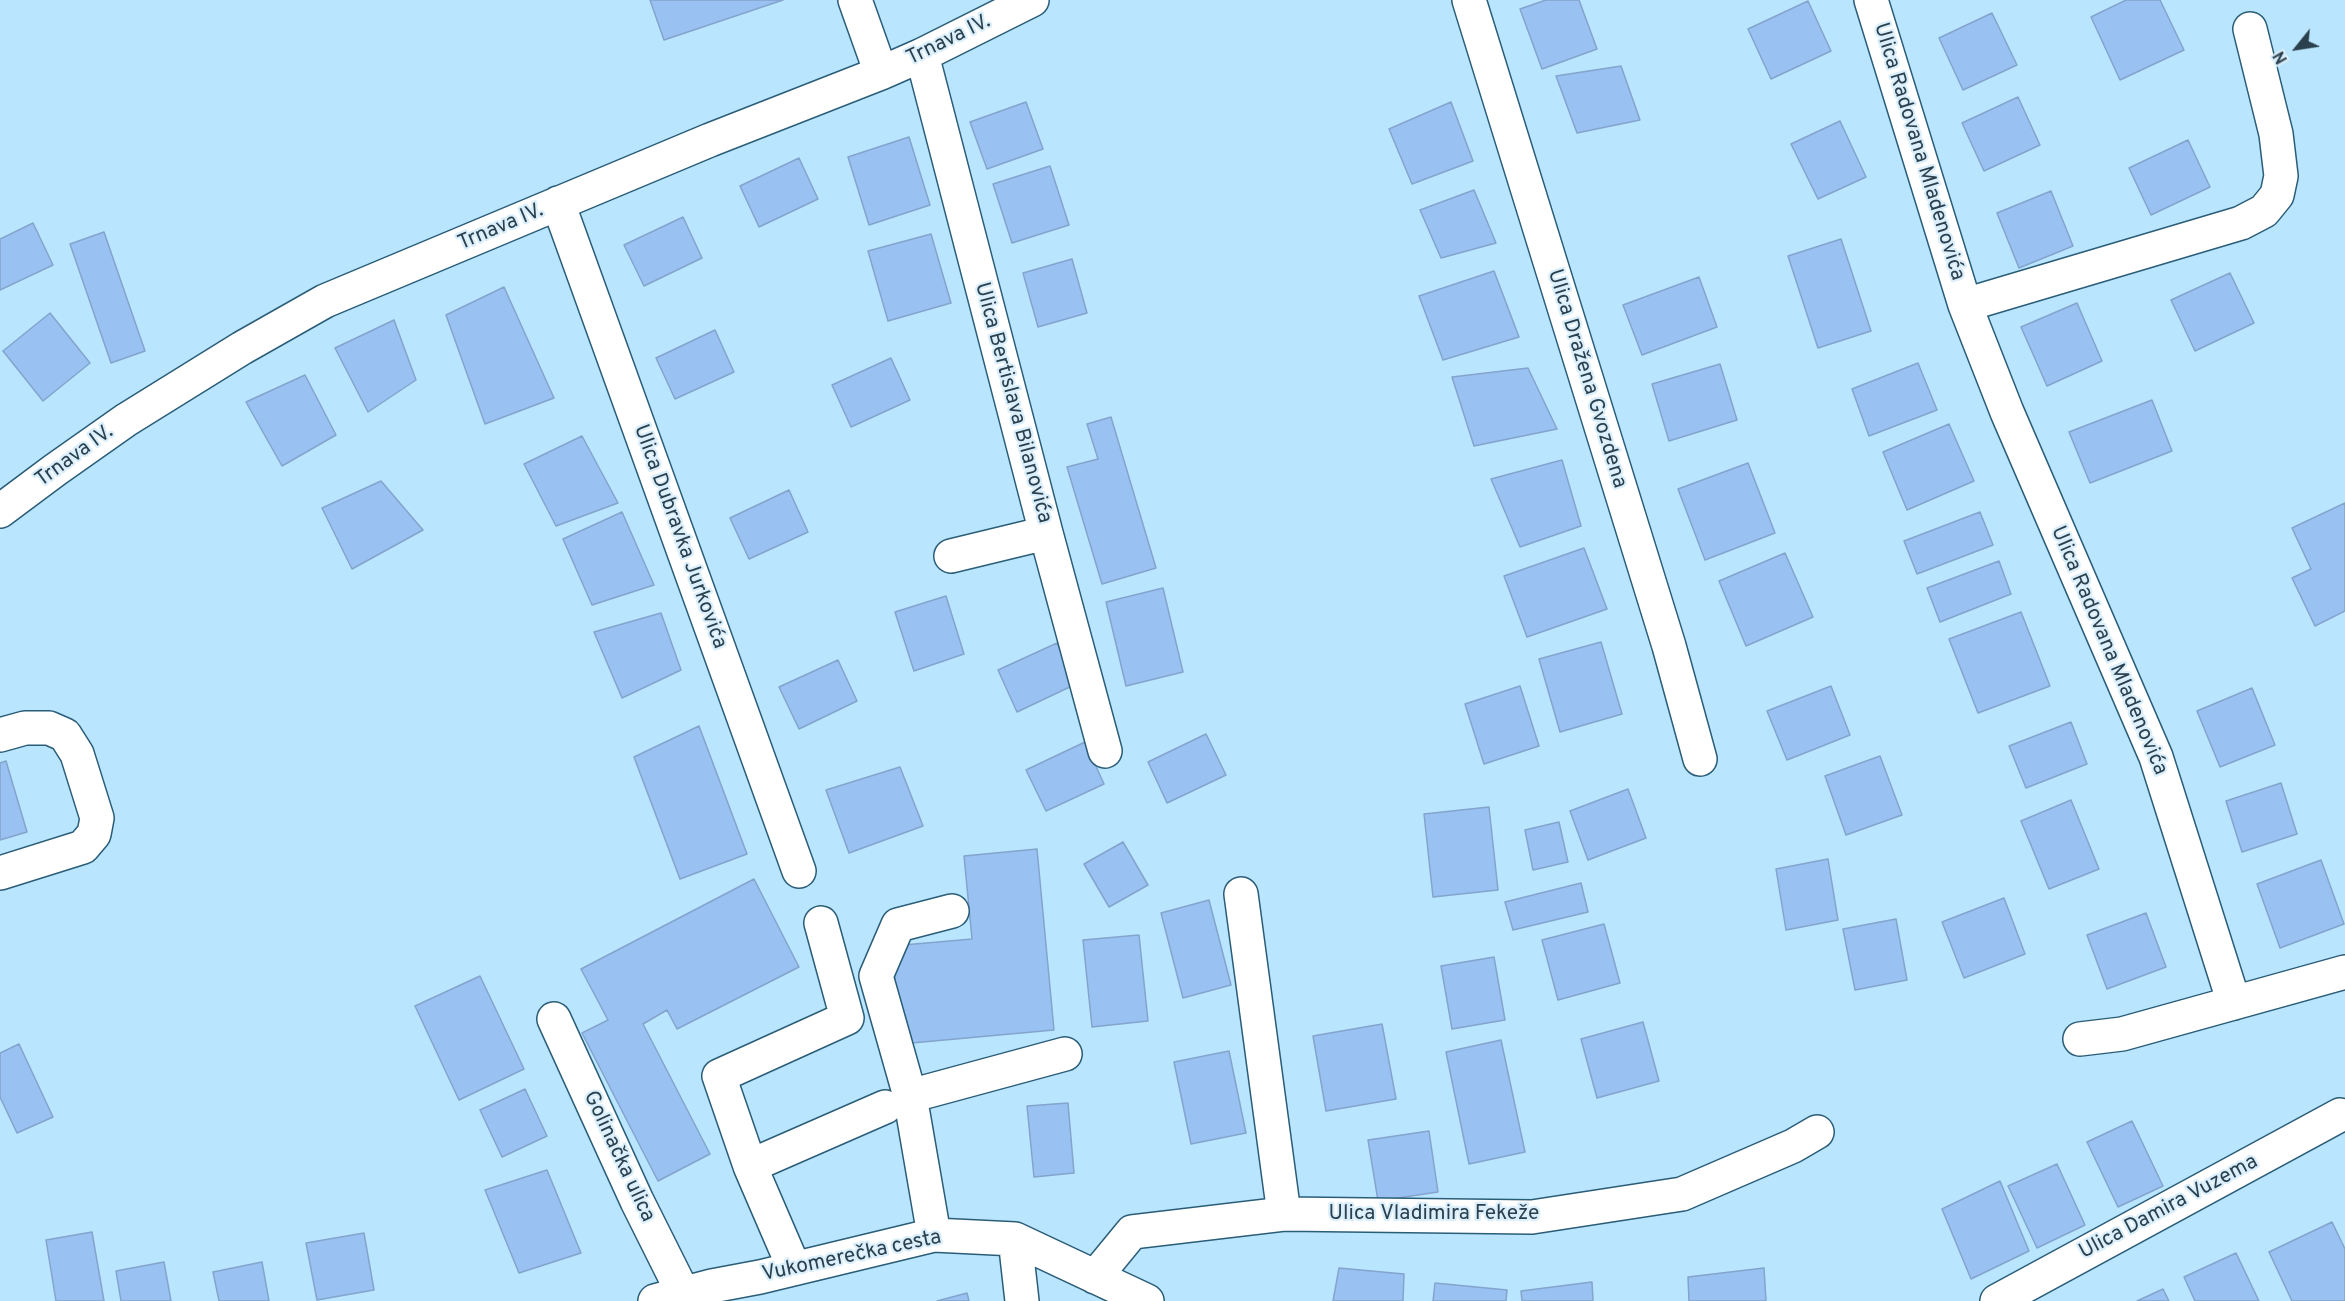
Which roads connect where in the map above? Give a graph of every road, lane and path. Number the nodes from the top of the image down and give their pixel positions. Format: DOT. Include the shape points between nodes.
graph roads {
  1 [pos="855,0"];
  2 [pos="1032,0"];
  3 [pos="1469,0"];
  4 [pos="1871,0"];
  5 [pos="2250,29"];
  6 [pos="922,55"];
  7 [pos="881,73"];
  8 [pos="558,204"];
  9 [pos="1965,305"];
  10 [pos="0,511"];
  11 [pos="1046,533"];
  12 [pos="951,556"];
  13 [pos="0,735"];
  14 [pos="1105,751"];
  15 [pos="1700,759"];
  16 [pos="799,871"];
  17 [pos="0,873"];
  18 [pos="1241,894"];
  19 [pos="952,911"];
  20 [pos="821,923"];
  21 [pos="2345,972"];
  22 [pos="2234,1003"];
  23 [pos="554,1019"];
  24 [pos="2080,1039"];
  25 [pos="1065,1054"];
  26 [pos="897,1102"];
  27 [pos="2340,1116"];
  28 [pos="1817,1132"];
  29 [pos="750,1166"];
  30 [pos="1284,1214"];
  31 [pos="934,1235"];
  32 [pos="1015,1239"];
  33 [pos="794,1268"];
  34 [pos="1095,1277"];
  35 [pos="764,1289"];
  36 [pos="669,1297"];
  37 [pos="1022,1301"];
  38 [pos="1147,1301"];
  39 [pos="1997,1301"];
  1 -- 7 [label="street"];
  2 -- 6 [label="street, Trnava IV."];
  3 -- 15 [label="street, Ulica Dražena Gvozdena" via="1669,646"];
  4 -- 9 [label="street, Ulica Radovana Mladenovića"];
  5 -- 9 [label="street, Ulica Radovana Mladenovića" via="2276,134 2281,176 2277,195 2264,211 2241,223"];
  6 -- 7 [label="street, Trnava IV."];
  6 -- 11 [label="street, Ulica Bertislava Bilanovića"];
  7 -- 8 [label="street, Trnava IV."];
  8 -- 10 [label="street, Trnava IV." via="325,302 126,420"];
  8 -- 16 [label="street, Ulica Dubravka Jurkovića"];
  9 -- 22 [label="street, Ulica Radovana Mladenovića" via="2156,757"];
  11 -- 12 [label="street"];
  11 -- 14 [label="street, Ulica Bertislava Bilanovića"];
  13 -- 17 [label="street" via="25,728 49,728 65,735 77,754 97,818 94,834 83,847"];
  18 -- 30 [label="street"];
  19 -- 26 [label="street" via="898,925 876,976"];
  20 -- 29 [label="street" via="847,1018 719,1076"];
  21 -- 22 [label="street"];
  22 -- 24 [label="street" via="2122,1034"];
  23 -- 36 [label="street, Golinačka ulica" via="638,1201"];
  25 -- 26 [label="street"];
  26 -- 29 [label="street"];
  26 -- 31 [label="street"];
  27 -- 39 [label="street, Ulica Damira Vuzema"];
  28 -- 30 [label="street, Ulica Vladimira Fekeže" via="1682,1194 1532,1217"];
  29 -- 33 [label="street"];
  30 -- 34 [label="street, Ulica Vladimira Fekeže" via="1132,1232"];
  31 -- 32 [label="street, Vukomerečka cesta"];
  31 -- 33 [label="street, Vukomerečka cesta"];
  32 -- 34 [label="street, Vukomerečka cesta"];
  32 -- 37 [label="street"];
  33 -- 35 [label="street, Vukomerečka cesta"];
  34 -- 38 [label="street, Vukomerečka cesta"];
  35 -- 36 [label="street, Vukomerečka cesta"];
}
